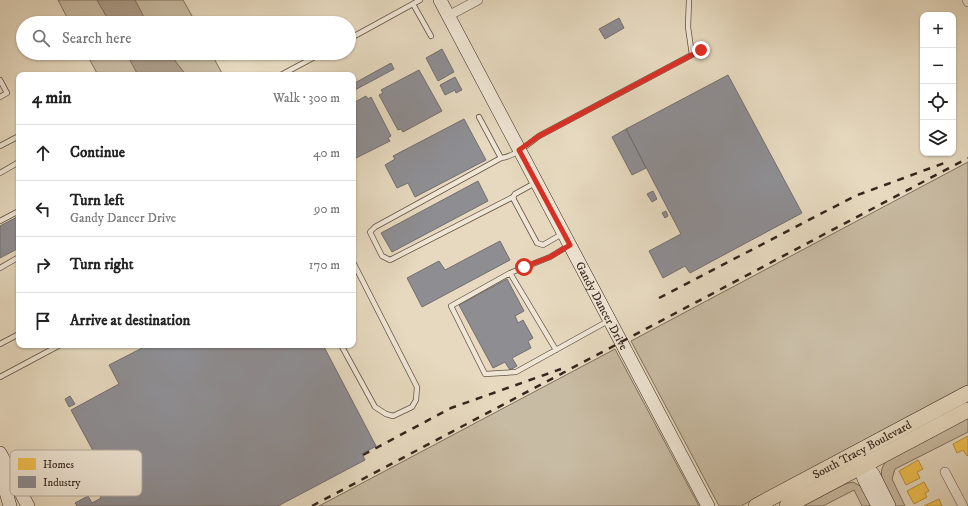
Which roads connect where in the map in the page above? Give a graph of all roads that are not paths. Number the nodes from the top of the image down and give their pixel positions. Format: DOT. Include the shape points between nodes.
graph roads {
  1 [pos="420,0"];
  2 [pos="440,0"];
  3 [pos="478,0"];
  4 [pos="689,0"];
  5 [pos="413,4"];
  6 [pos="448,16"];
  7 [pos="356,34"];
  8 [pos="431,36"];
  9 [pos="701,50"];
  10 [pos="692,55"];
  11 [pos="309,60"];
  12 [pos="287,72"];
  13 [pos="0,80"];
  14 [pos="0,97"];
  15 [pos="479,117"];
  16 [pos="16,138"];
  17 [pos="0,146"];
  18 [pos="519,150"];
  19 [pos="501,158"];
  20 [pos="16,164"];
  21 [pos="0,173"];
  22 [pos="537,182"];
  23 [pos="513,197"];
  24 [pos="16,212"];
  25 [pos="0,220"];
  26 [pos="564,233"];
  27 [pos="570,245"];
  28 [pos="16,259"];
  29 [pos="0,268"];
  30 [pos="356,268"];
  31 [pos="510,273"];
  32 [pos="609,321"];
  33 [pos="16,336"];
  34 [pos="0,344"];
  35 [pos="54,348"];
  36 [pos="343,348"];
  37 [pos="556,350"];
  38 [pos="0,377"];
  39 [pos="968,394"];
  40 [pos="968,410"];
  41 [pos="0,453"];
  42 [pos="860,462"];
  43 [pos="0,471"];
  44 [pos="10,472"];
  45 [pos="945,472"];
  46 [pos="23,496"];
  47 [pos="10,506"];
  48 [pos="28,506"];
  49 [pos="708,506"];
  50 [pos="756,506"];
  51 [pos="788,506"];
  52 [pos="878,506"];
  53 [pos="889,506"];
  54 [pos="963,506"];
  1 -- 5 [label="lane"];
  2 -- 6 [label="street, Gandy Dancer Drive"];
  3 -- 6 [label="street"];
  4 -- 10 [label="lane" via="688,27"];
  5 -- 7 [label="lane"];
  5 -- 8 [label="lane"];
  6 -- 18 [label="street, Gandy Dancer Drive"];
  9 -- 10 [label="lane"];
  10 -- 18 [label="lane" via="539,136"];
  11 -- 12 [label="lane"];
  13 -- 14 [label="lane" via="7,93"];
  15 -- 19 [label="lane"];
  16 -- 17 [label="lane"];
  18 -- 19 [label="lane"];
  18 -- 22 [label="street, Gandy Dancer Drive"];
  19 -- 23 [label="lane" via="370,232 382,256 390,260"];
  20 -- 21 [label="lane"];
  22 -- 23 [label="lane"];
  22 -- 26 [label="street, Gandy Dancer Drive"];
  23 -- 26 [label="lane" via="537,243 543,244"];
  24 -- 25 [label="lane"];
  26 -- 27 [label="street, Gandy Dancer Drive"];
  27 -- 31 [label="lane" via="550,257"];
  27 -- 32 [label="street, Gandy Dancer Drive"];
  28 -- 29 [label="lane"];
  30 -- 36 [label="lane" via="418,387 412,407 392,416 375,407"];
  31 -- 37 [label="lane"];
  31 -- 37 [label="lane" via="451,306 485,374 516,372"];
  32 -- 37 [label="lane"];
  32 -- 49 [label="street, Gandy Dancer Drive"];
  33 -- 34 [label="lane"];
  35 -- 38 [label="lane"];
  39 -- 42 [label="main road, South Tracy Boulevard"];
  40 -- 42 [label="main road, South Tracy Boulevard"];
  41 -- 44 [label="street"];
  42 -- 50 [label="main road, South Tracy Boulevard"];
  42 -- 51 [label="main road, South Tracy Boulevard"];
  42 -- 52 [label="street"];
  42 -- 53 [label="street" via="873,474"];
  43 -- 47 [label="street"];
  45 -- 54 [label="street"];
  46 -- 48 [label="street"];
}
